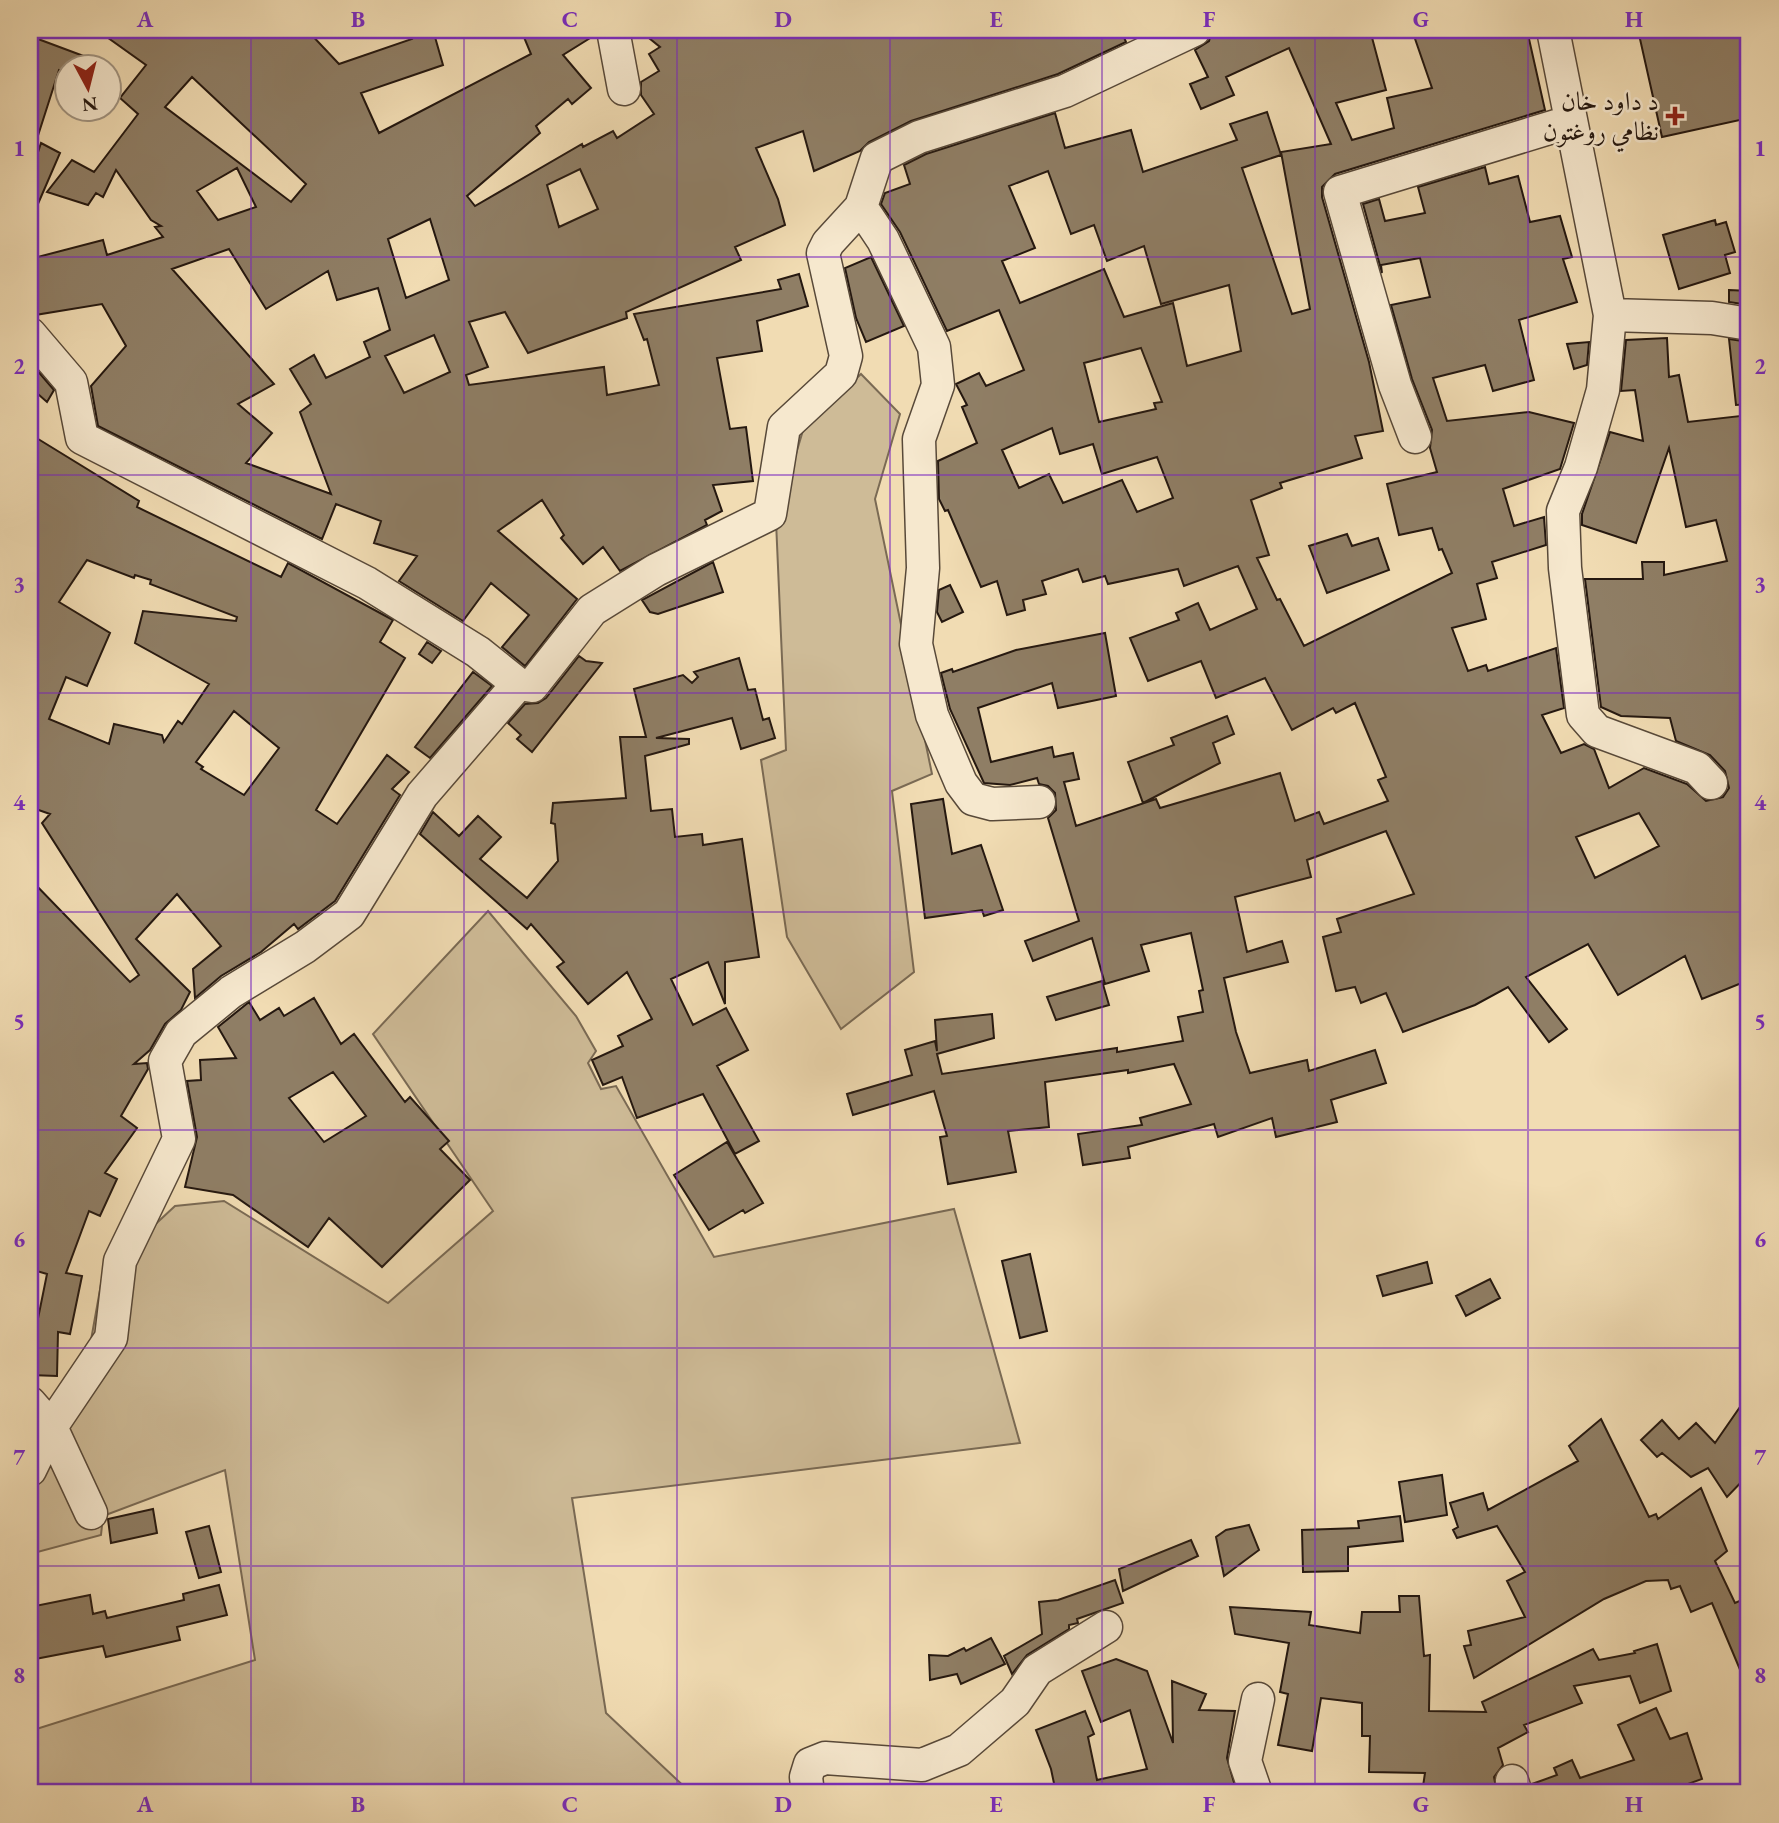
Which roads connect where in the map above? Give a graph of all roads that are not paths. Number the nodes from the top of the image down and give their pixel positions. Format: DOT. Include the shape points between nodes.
graph roads {
  1 [pos="613,30"];
  2 [pos="1194,30"];
  3 [pos="1553,30"];
  4 [pos="624,89"];
  5 [pos="1569,122"];
  6 [pos="861,207"];
  7 [pos="1610,315"];
  8 [pos="1749,324"];
  9 [pos="30,334"];
  10 [pos="1415,437"];
  11 [pos="518,684"];
  12 [pos="1711,783"];
  13 [pos="1039,802"];
  14 [pos="30,1403"];
  15 [pos="51,1427"];
  16 [pos="30,1470"];
  17 [pos="92,1513"];
  18 [pos="1107,1627"];
  19 [pos="1258,1699"];
  20 [pos="808,1793"];
  21 [pos="1254,1793"];
  1 -- 4 [label="street"];
  2 -- 6 [label="street" via="1065,91 919,137 877,158"];
  3 -- 5 [label="street"];
  5 -- 7 [label="street"];
  5 -- 10 [label="street" via="1340,192 1395,386"];
  6 -- 11 [label="street" via="823,253 846,356 841,374 784,427 770,514 656,570 592,610 532,685"];
  6 -- 13 [label="street" via="883,240 934,347 938,385 919,439 923,568 916,644 932,715 972,799 992,804"];
  7 -- 8 [label="street" via="1712,318"];
  7 -- 12 [label="street" via="1603,390 1563,510 1565,568 1583,715 1597,731 1697,768"];
  9 -- 11 [label="street" via="71,382 82,438 367,583 478,652"];
  11 -- 15 [label="street" via="422,796 349,914 231,992 181,1033 165,1062 179,1139 120,1261 111,1338"];
  14 -- 15 [label="street"];
  15 -- 16 [label="street"];
  15 -- 17 [label="street"];
  18 -- 20 [label="street" via="1037,1670 1015,1702 959,1750 922,1765 825,1758 810,1764"];
  19 -- 21 [label="street" via="1245,1761"];
}
